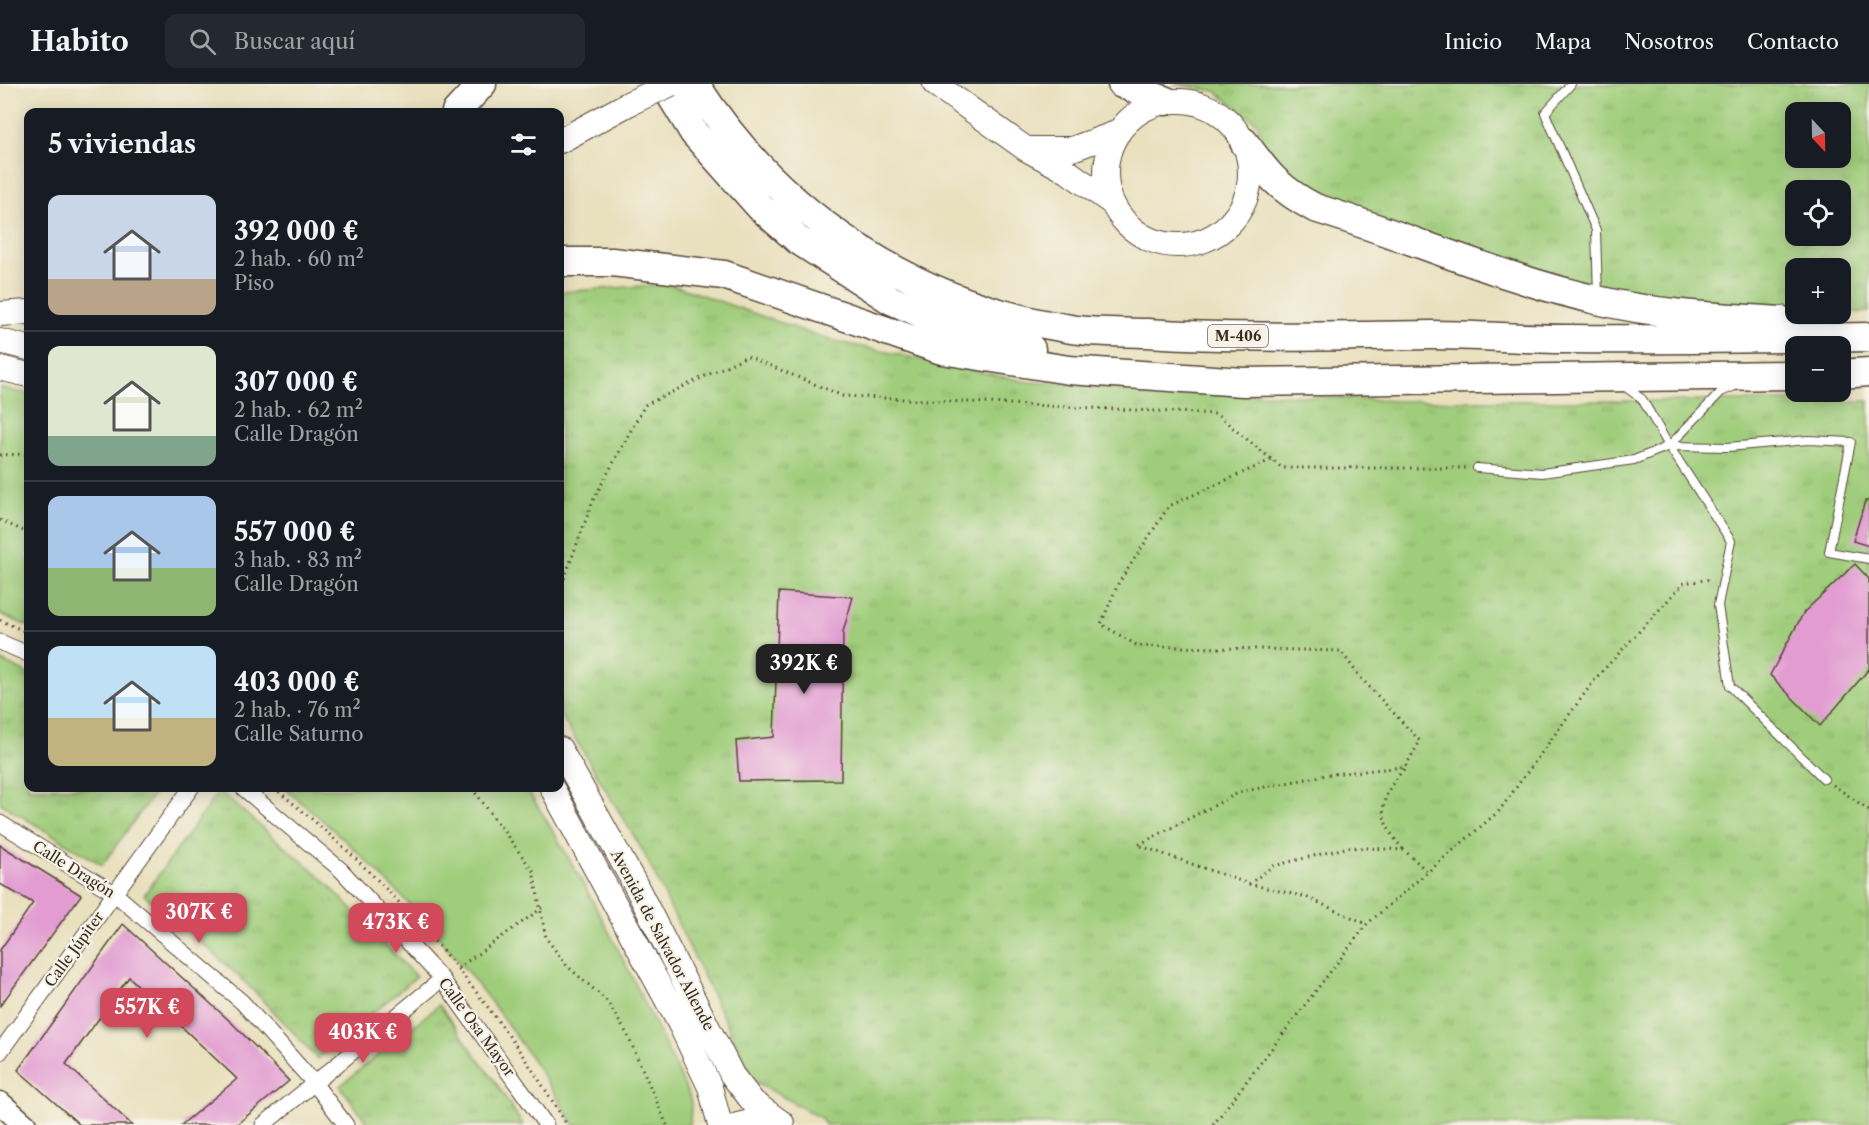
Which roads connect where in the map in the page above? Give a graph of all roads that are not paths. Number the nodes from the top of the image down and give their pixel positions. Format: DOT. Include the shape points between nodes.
graph roads {
  1 [pos="482,84"];
  2 [pos="664,84"];
  3 [pos="671,84"];
  4 [pos="695,84"];
  5 [pos="935,84"];
  6 [pos="1122,84"];
  7 [pos="1571,84"];
  8 [pos="1166,101"];
  9 [pos="460,108"];
  10 [pos="1119,132"];
  11 [pos="564,139"];
  12 [pos="1244,142"];
  13 [pos="1026,149"];
  14 [pos="1112,204"];
  15 [pos="564,262"];
  16 [pos="1598,301"];
  17 [pos="24,312"];
  18 [pos="0,314"];
  19 [pos="1869,324"];
  20 [pos="1869,337"];
  21 [pos="0,342"];
  22 [pos="24,347"];
  23 [pos="1785,367"];
  24 [pos="1851,367"];
  25 [pos="1869,367"];
  26 [pos="0,368"];
  27 [pos="1869,372"];
  28 [pos="24,374"];
  29 [pos="1851,374"];
  30 [pos="1785,375"];
  31 [pos="1760,376"];
  32 [pos="1588,377"];
  33 [pos="1669,446"];
  34 [pos="1478,468"];
  35 [pos="1869,559"];
  36 [pos="0,642"];
  37 [pos="24,652"];
  38 [pos="564,756"];
  39 [pos="1824,778"];
  40 [pos="188,792"];
  41 [pos="248,792"];
  42 [pos="554,792"];
  43 [pos="0,823"];
  44 [pos="114,893"];
  45 [pos="442,979"];
  46 [pos="0,1052"];
  47 [pos="314,1083"];
  48 [pos="0,1103"];
  49 [pos="783,1123"];
  50 [pos="25,1125"];
  51 [pos="263,1125"];
  52 [pos="346,1125"];
  53 [pos="546,1125"];
  54 [pos="720,1125"];
  55 [pos="738,1125"];
  1 -- 9 [label="highway"];
  2 -- 23 [label="highway, M-406" via="693,133 760,207 798,240 891,300 941,322 1041,351 1168,362"];
  3 -- 11 [label="main road, bridge"];
  4 -- 20 [label="highway, M-406" via="747,155 782,192 874,260 937,292 994,312 1072,329 1186,336"];
  5 -- 13 [label="main road"];
  6 -- 8 [label="highway"];
  7 -- 16 [label="lane" via="1545,113 1596,230"];
  8 -- 10 [label="main road" via="1148,107"];
  8 -- 12 [label="main road" via="1190,101 1212,108 1231,123"];
  10 -- 13 [label="main road" via="1072,149"];
  10 -- 14 [label="main road" via="1108,154 1106,179"];
  12 -- 14 [label="main road" via="1251,164 1250,186 1242,208 1228,226 1209,238 1187,245 1164,244 1143,236 1125,222"];
  12 -- 16 [label="highway" via="1270,178 1315,208 1518,278"];
  13 -- 14 [label="main road" via="1067,171"];
  15 -- 32 [label="highway" via="612,262 724,275 942,350 1069,370 1242,382"];
  16 -- 19 [label="highway" via="1663,313"];
  17 -- 18 [label="main road"];
  21 -- 22 [label="main road"];
  24 -- 25 [label="highway"];
  26 -- 28 [label="main road"];
  27 -- 29 [label="highway"];
  30 -- 31 [label="highway"];
  31 -- 32 [label="highway"];
  31 -- 33 [label="lane" via="1721,392"];
  32 -- 33 [label="lane" via="1627,387 1642,399"];
  33 -- 34 [label="lane" via="1634,460 1542,473"];
  33 -- 35 [label="lane" via="1851,442 1829,552"];
  33 -- 39 [label="lane" via="1731,541 1718,605 1730,687"];
  36 -- 37 [label="street"];
  38 -- 49 [label="main road, Avenida de Salvador Allende" via="635,884 732,1075 753,1102"];
  40 -- 44 [label="street, Calle Júpiter"];
  41 -- 45 [label="street, Calle Osa Mayor" via="341,870"];
  42 -- 54 [label="main road, Avenida de Salvador Allende" via="680,1024 710,1088"];
  43 -- 44 [label="street, Calle Dragón"];
  44 -- 46 [label="street, Calle Júpiter"];
  44 -- 47 [label="street, Calle Dragón" via="242,1002"];
  45 -- 47 [label="street"];
  45 -- 53 [label="street, Calle Osa Mayor"];
  47 -- 51 [label="street"];
  47 -- 52 [label="street, Calle Dragón"];
  48 -- 50 [label="main road"];
  49 -- 55 [label="main road" via="759,1120"];
}
